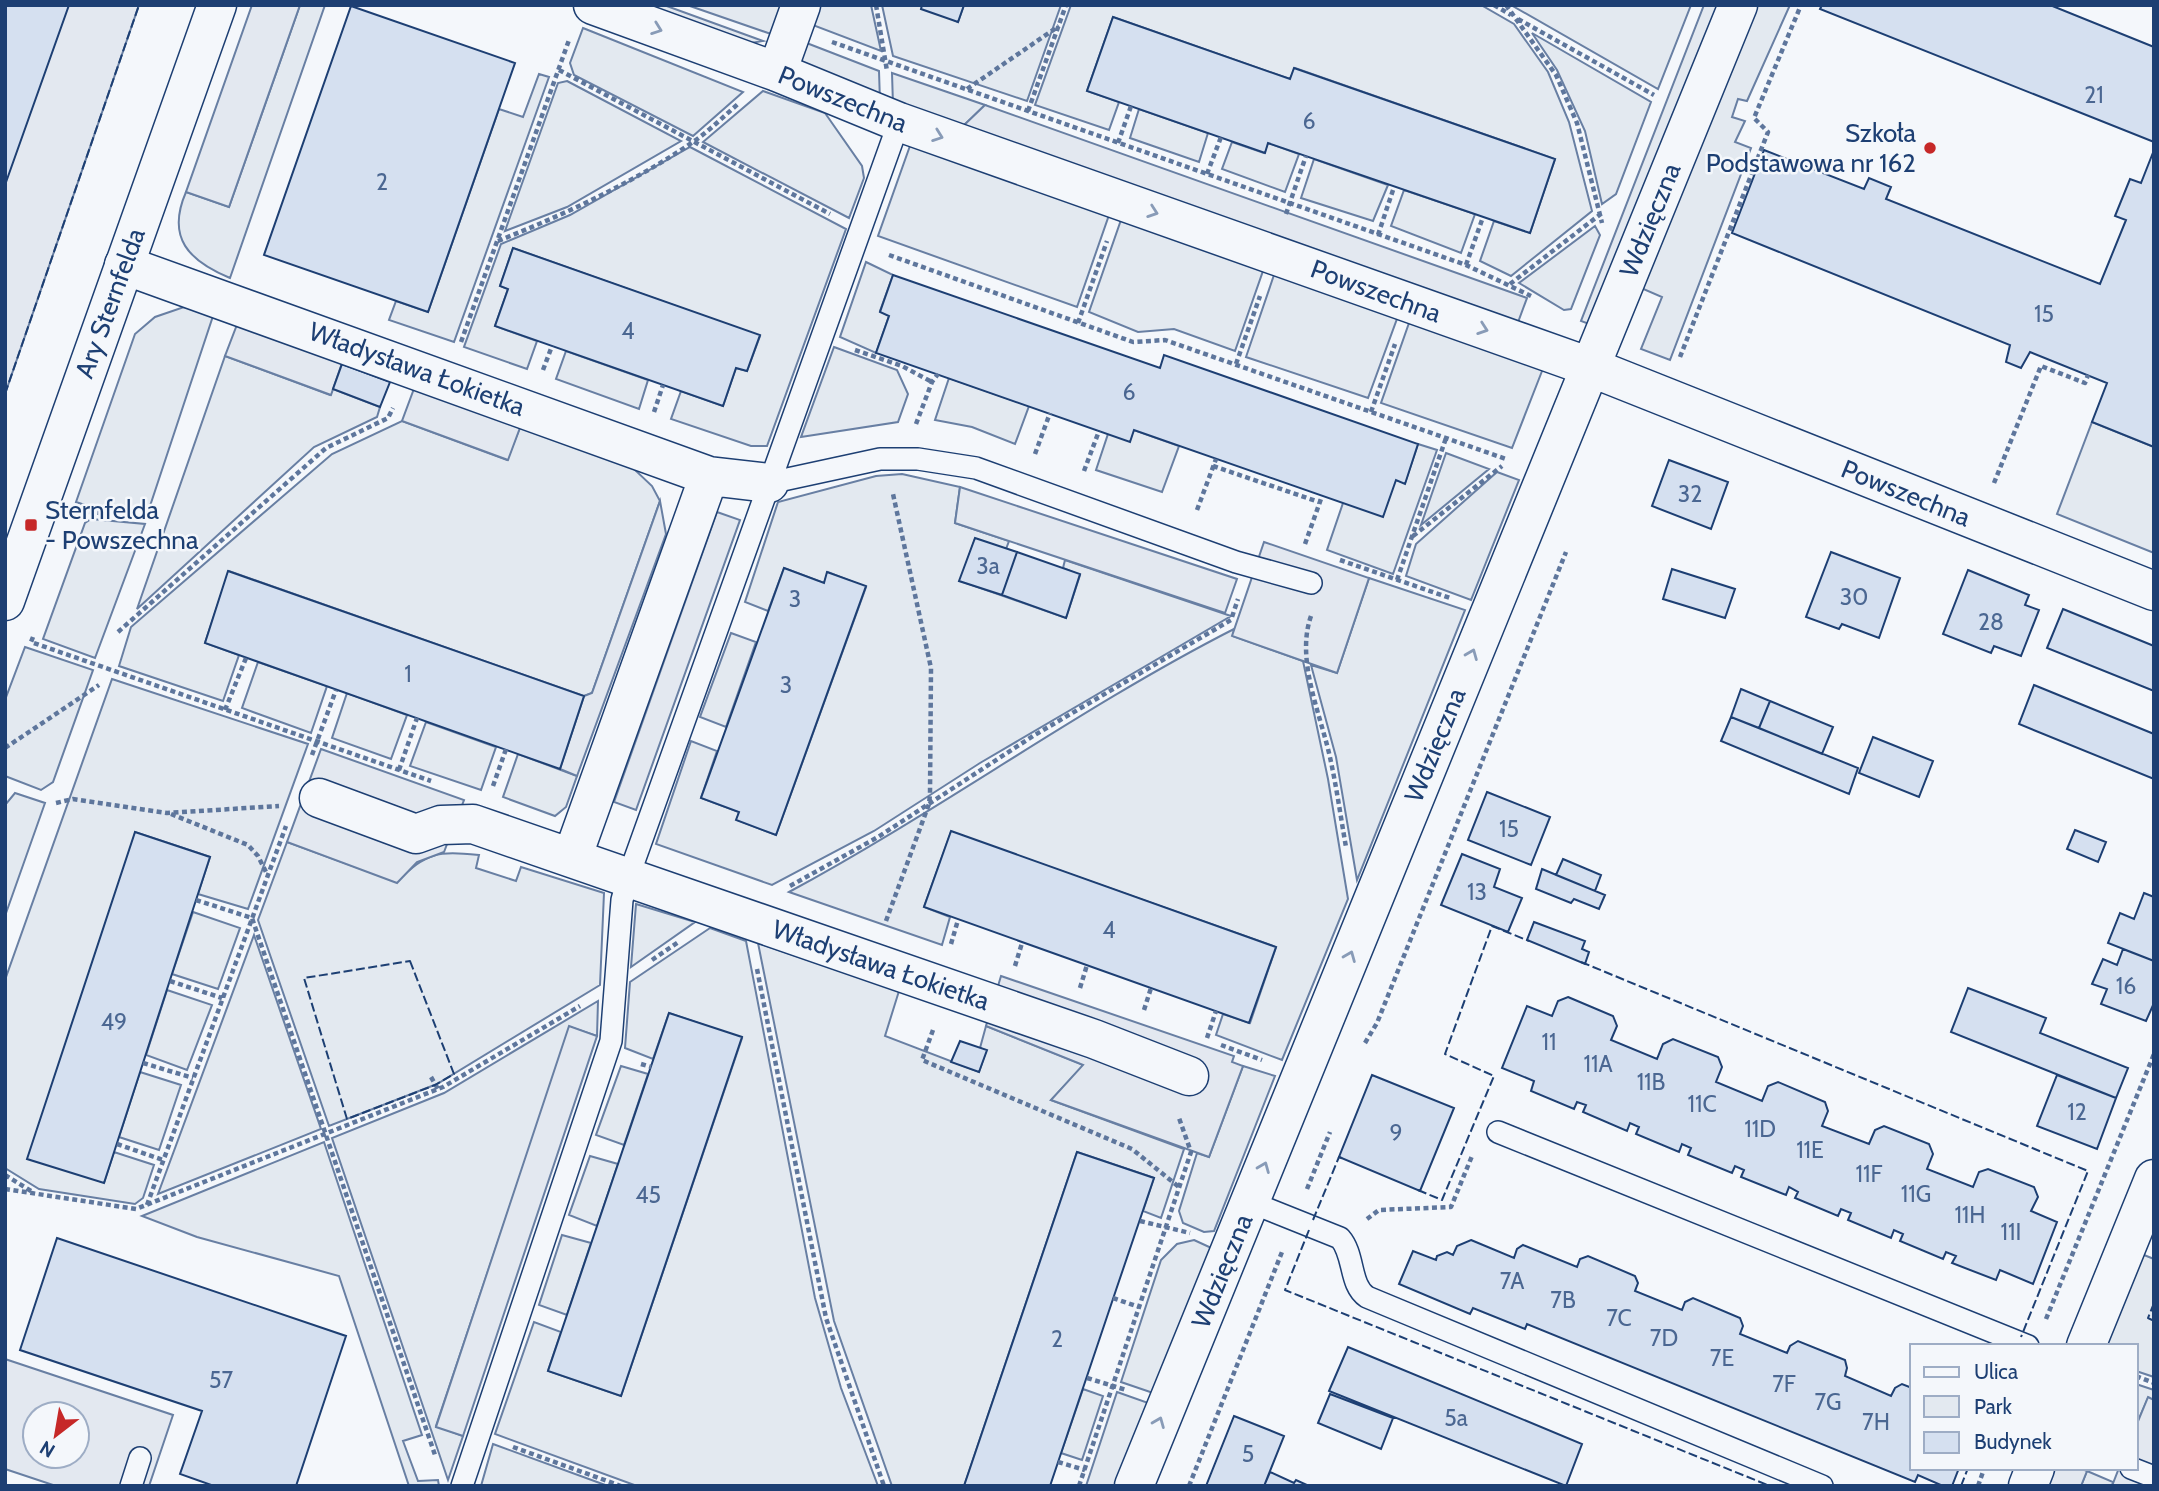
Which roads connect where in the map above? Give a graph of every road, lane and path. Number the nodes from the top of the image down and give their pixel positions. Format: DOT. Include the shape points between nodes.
graph roads {
  1 [pos="217,5"];
  2 [pos="876,5"];
  3 [pos="1066,5"];
  4 [pos="1494,5"];
  5 [pos="1506,5"];
  6 [pos="1738,5"];
  7 [pos="1801,5"];
  8 [pos="797,17"];
  9 [pos="1514,17"];
  10 [pos="583,18"];
  11 [pos="1059,26"];
  12 [pos="887,61"];
  13 [pos="559,70"];
  14 [pos="777,72"];
  15 [pos="967,89"];
  16 [pos="1661,98"];
  17 [pos="1131,106"];
  18 [pos="1028,111"];
  19 [pos="893,120"];
  20 [pos="1221,137"];
  21 [pos="693,142"];
  22 [pos="1118,143"];
  23 [pos="1306,156"];
  24 [pos="1207,174"];
  25 [pos="1394,187"];
  26 [pos="1289,203"];
  27 [pos="1611,206"];
  28 [pos="1600,215"];
  29 [pos="1483,217"];
  30 [pos="1603,227"];
  31 [pos="1378,234"];
  32 [pos="859,237"];
  33 [pos="497,241"];
  34 [pos="124,265"];
  35 [pos="1466,265"];
  36 [pos="1510,284"];
  37 [pos="1542,303"];
  38 [pos="822,338"];
  39 [pos="552,346"];
  40 [pos="457,352"];
  41 [pos="1678,363"];
  42 [pos="1590,366"];
  43 [pos="412,367"];
  44 [pos="939,374"];
  45 [pos="2088,375"];
  46 [pos="539,380"];
  47 [pos="932,382"];
  48 [pos="663,385"];
  49 [pos="1050,413"];
  50 [pos="652,419"];
  51 [pos="916,425"];
  52 [pos="1099,431"];
  53 [pos="1446,438"];
  54 [pos="1035,455"];
  55 [pos="1216,459"];
  56 [pos="888,460"];
  57 [pos="1509,460"];
  58 [pos="1213,466"];
  59 [pos="1084,472"];
  60 [pos="1546,475"];
  61 [pos="709,476"];
  62 [pos="769,483"];
  63 [pos="1992,488"];
  64 [pos="1322,496"];
  65 [pos="1319,502"];
  66 [pos="1196,511"];
  67 [pos="89,512"];
  68 [pos="159,517"];
  69 [pos="1412,537"];
  70 [pos="1571,540"];
  71 [pos="1303,548"];
  72 [pos="1248,565"];
  73 [pos="1397,580"];
  74 [pos="1311,583"];
  75 [pos="2154,591"];
  76 [pos="5,601"];
  77 [pos="1313,608"];
  78 [pos="118,632"];
  79 [pos="246,657"];
  80 [pos="99,685"];
  81 [pos="336,690"];
  82 [pos="225,710"];
  83 [pos="417,718"];
  84 [pos="5,748"];
  85 [pos="506,750"];
  86 [pos="399,770"];
  87 [pos="492,788"];
  88 [pos="305,794"];
  89 [pos="56,803"];
  90 [pos="929,804"];
  91 [pos="281,806"];
  92 [pos="167,813"];
  93 [pos="1346,849"];
  94 [pos="572,858"];
  95 [pos="268,876"];
  96 [pos="628,878"];
  97 [pos="196,900"];
  98 [pos="738,916"];
  99 [pos="252,918"];
  100 [pos="958,919"];
  101 [pos="883,929"];
  102 [pos="1022,943"];
  103 [pos="1087,965"];
  104 [pos="949,970"];
  105 [pos="1012,974"];
  106 [pos="170,981"];
  107 [pos="615,984"];
  108 [pos="1151,988"];
  109 [pos="1078,996"];
  110 [pos="222,998"];
  111 [pos="1216,1011"];
  112 [pos="1141,1018"];
  113 [pos="1206,1040"];
  114 [pos="2154,1054"];
  115 [pos="1360,1055"];
  116 [pos="143,1063"];
  117 [pos="1189,1076"];
  118 [pos="431,1077"];
  119 [pos="193,1078"];
  120 [pos="438,1089"];
  121 [pos="1335,1119"];
  122 [pos="1498,1132"];
  123 [pos="326,1135"];
  124 [pos="117,1144"];
  125 [pos="163,1160"];
  126 [pos="5,1175"];
  127 [pos="2154,1179"];
  128 [pos="1179,1187"];
  129 [pos="5,1189"];
  130 [pos="35,1194"];
  131 [pos="1250,1202"];
  132 [pos="146,1206"];
  133 [pos="1294,1221"];
  134 [pos="1340,1238"];
  135 [pos="1113,1298"];
  136 [pos="1139,1307"];
  137 [pos="2045,1320"];
  138 [pos="2023,1344"];
  139 [pos="2087,1344"];
  140 [pos="479,1435"];
  141 [pos="140,1458"];
  142 [pos="437,1460"];
  143 [pos="1058,1462"];
  144 [pos="1085,1470"];
  145 [pos="2136,1470"];
  146 [pos="2154,1477"];
  147 [pos="131,1486"];
  148 [pos="462,1486"];
  149 [pos="621,1486"];
  150 [pos="884,1486"];
  151 [pos="1079,1486"];
  152 [pos="1133,1486"];
  153 [pos="1189,1486"];
  154 [pos="1822,1486"];
  1 -- 34 [label="street, Ary Sternfelda"];
  2 -- 12 [label="path"];
  3 -- 11 [label="path"];
  4 -- 9 [label="path"];
  5 -- 9 [label="path"];
  6 -- 42 [label="street, Wdzięczna"];
  7 -- 41 [label="path" via="1754,118 1768,132"];
  8 -- 12 [label="path"];
  8 -- 14 [label="street"];
  9 -- 16 [label="path"];
  9 -- 28 [label="path" via="1562,87 1577,123"];
  10 -- 13 [label="path"];
  10 -- 14 [label="street, Powszechna, one-way"];
  11 -- 15 [label="path"];
  11 -- 18 [label="path"];
  12 -- 15 [label="path"];
  12 -- 19 [label="path"];
  13 -- 21 [label="path"];
  13 -- 33 [label="path"];
  14 -- 19 [label="street, Powszechna"];
  14 -- 21 [label="path"];
  15 -- 18 [label="path"];
  17 -- 22 [label="path"];
  18 -- 22 [label="path"];
  19 -- 32 [label="lane"];
  19 -- 42 [label="street, Powszechna, one-way"];
  20 -- 24 [label="path"];
  21 -- 32 [label="path"];
  21 -- 33 [label="path" via="569,212"];
  22 -- 24 [label="path"];
  23 -- 26 [label="path"];
  24 -- 26 [label="path"];
  25 -- 31 [label="path"];
  26 -- 31 [label="path"];
  27 -- 28 [label="path"];
  28 -- 30 [label="path"];
  28 -- 36 [label="path"];
  29 -- 35 [label="path"];
  31 -- 35 [label="path"];
  32 -- 38 [label="lane"];
  32 -- 53 [label="path" via="1133,342 1165,340"];
  33 -- 40 [label="path"];
  34 -- 43 [label="street, Władysława Łokietka"];
  34 -- 76 [label="street, Ary Sternfelda"];
  35 -- 36 [label="path"];
  36 -- 37 [label="path"];
  38 -- 47 [label="path" via="902,366"];
  38 -- 62 [label="lane"];
  39 -- 46 [label="path"];
  42 -- 60 [label="street, Wdzięczna"];
  42 -- 75 [label="street, Powszechna"];
  43 -- 61 [label="street, Władysława Łokietka"];
  43 -- 78 [label="path" via="388,418 326,448"];
  44 -- 47 [label="path"];
  45 -- 63 [label="path" via="2085,383 2040,366"];
  47 -- 51 [label="path"];
  48 -- 50 [label="path"];
  49 -- 54 [label="path"];
  52 -- 59 [label="path"];
  53 -- 57 [label="path"];
  53 -- 69 [label="path"];
  55 -- 58 [label="path"];
  56 -- 62 [label="lane"];
  56 -- 72 [label="lane" via="918,459 976,468"];
  56 -- 90 [label="path" via="931,668"];
  57 -- 60 [label="path"];
  57 -- 69 [label="path"];
  58 -- 65 [label="path"];
  58 -- 66 [label="path"];
  131 -- 60 [label="street, Wdzięczna, one-way"];
  61 -- 62 [label="street, Władysława Łokietka"];
  61 -- 94 [label="street"];
  62 -- 96 [label="lane"];
  64 -- 65 [label="path"];
  65 -- 71 [label="path"];
  67 -- 68 [label="path"];
  69 -- 73 [label="path"];
  70 -- 115 [label="path" via="1377,1023"];
  72 -- 74 [label="lane"];
  72 -- 90 [label="path" via="1231,620"];
  77 -- 93 [label="path" via="1305,633 1308,666"];
  79 -- 82 [label="path"];
  80 -- 84 [label="path"];
  81 -- 88 [label="path"];
  83 -- 86 [label="path"];
  85 -- 87 [label="path"];
  88 -- 94 [label="street, Władysława Łokietka" via="416,834 441,825 473,824"];
  88 -- 95 [label="path"];
  89 -- 92 [label="path" via="73,799"];
  90 -- 98 [label="path"];
  90 -- 101 [label="path"];
  91 -- 92 [label="path"];
  92 -- 95 [label="path" via="248,845"];
  94 -- 96 [label="street, Władysława Łokietka"];
  95 -- 99 [label="path"];
  96 -- 98 [label="street, Władysława Łokietka"];
  96 -- 107 [label="lane"];
  97 -- 99 [label="path"];
  98 -- 104 [label="street, Władysława Łokietka"];
  98 -- 107 [label="path" via="700,928"];
  98 -- 150 [label="path" via="753,945 826,1318"];
  99 -- 110 [label="path"];
  99 -- 123 [label="path"];
  100 -- 104 [label="path"];
  102 -- 105 [label="path"];
  103 -- 109 [label="path"];
  104 -- 117 [label="street, Władysława Łokietka"];
  104 -- 128 [label="path" via="922,1060 1132,1149"];
  106 -- 110 [label="path"];
  107 -- 120 [label="path"];
  107 -- 140 [label="lane" via="611,1041"];
  108 -- 112 [label="path"];
  110 -- 119 [label="path"];
  111 -- 113 [label="path"];
  114 -- 137 [label="path"];
  116 -- 119 [label="path"];
  117 -- 128 [label="path" via="1179,1117 1191,1152"];
  118 -- 120 [label="path"];
  119 -- 125 [label="path"];
  120 -- 123 [label="path"];
  121 -- 133 [label="path"];
  122 -- 134 [label="path" via="1483,1130 1451,1207 1379,1210"];
  122 -- 138 [label="lane"];
  123 -- 132 [label="path"];
  123 -- 142 [label="path"];
  124 -- 125 [label="path"];
  125 -- 132 [label="path"];
  126 -- 130 [label="path"];
  127 -- 139 [label="street"];
  128 -- 136 [label="path"];
  129 -- 130 [label="path"];
  130 -- 132 [label="path" via="136,1209"];
  131 -- 133 [label="lane"];
  152 -- 131 [label="street, Wdzięczna, one-way"];
  133 -- 134 [label="lane"];
  133 -- 153 [label="path"];
  134 -- 154 [label="lane" via="1347,1246 1359,1292 1367,1297"];
  135 -- 136 [label="path"];
  136 -- 144 [label="path"];
  140 -- 148 [label="lane"];
  140 -- 149 [label="path"];
  141 -- 147 [label="lane"];
  143 -- 144 [label="path"];
  144 -- 151 [label="path"];
  145 -- 146 [label="lane"];
}
